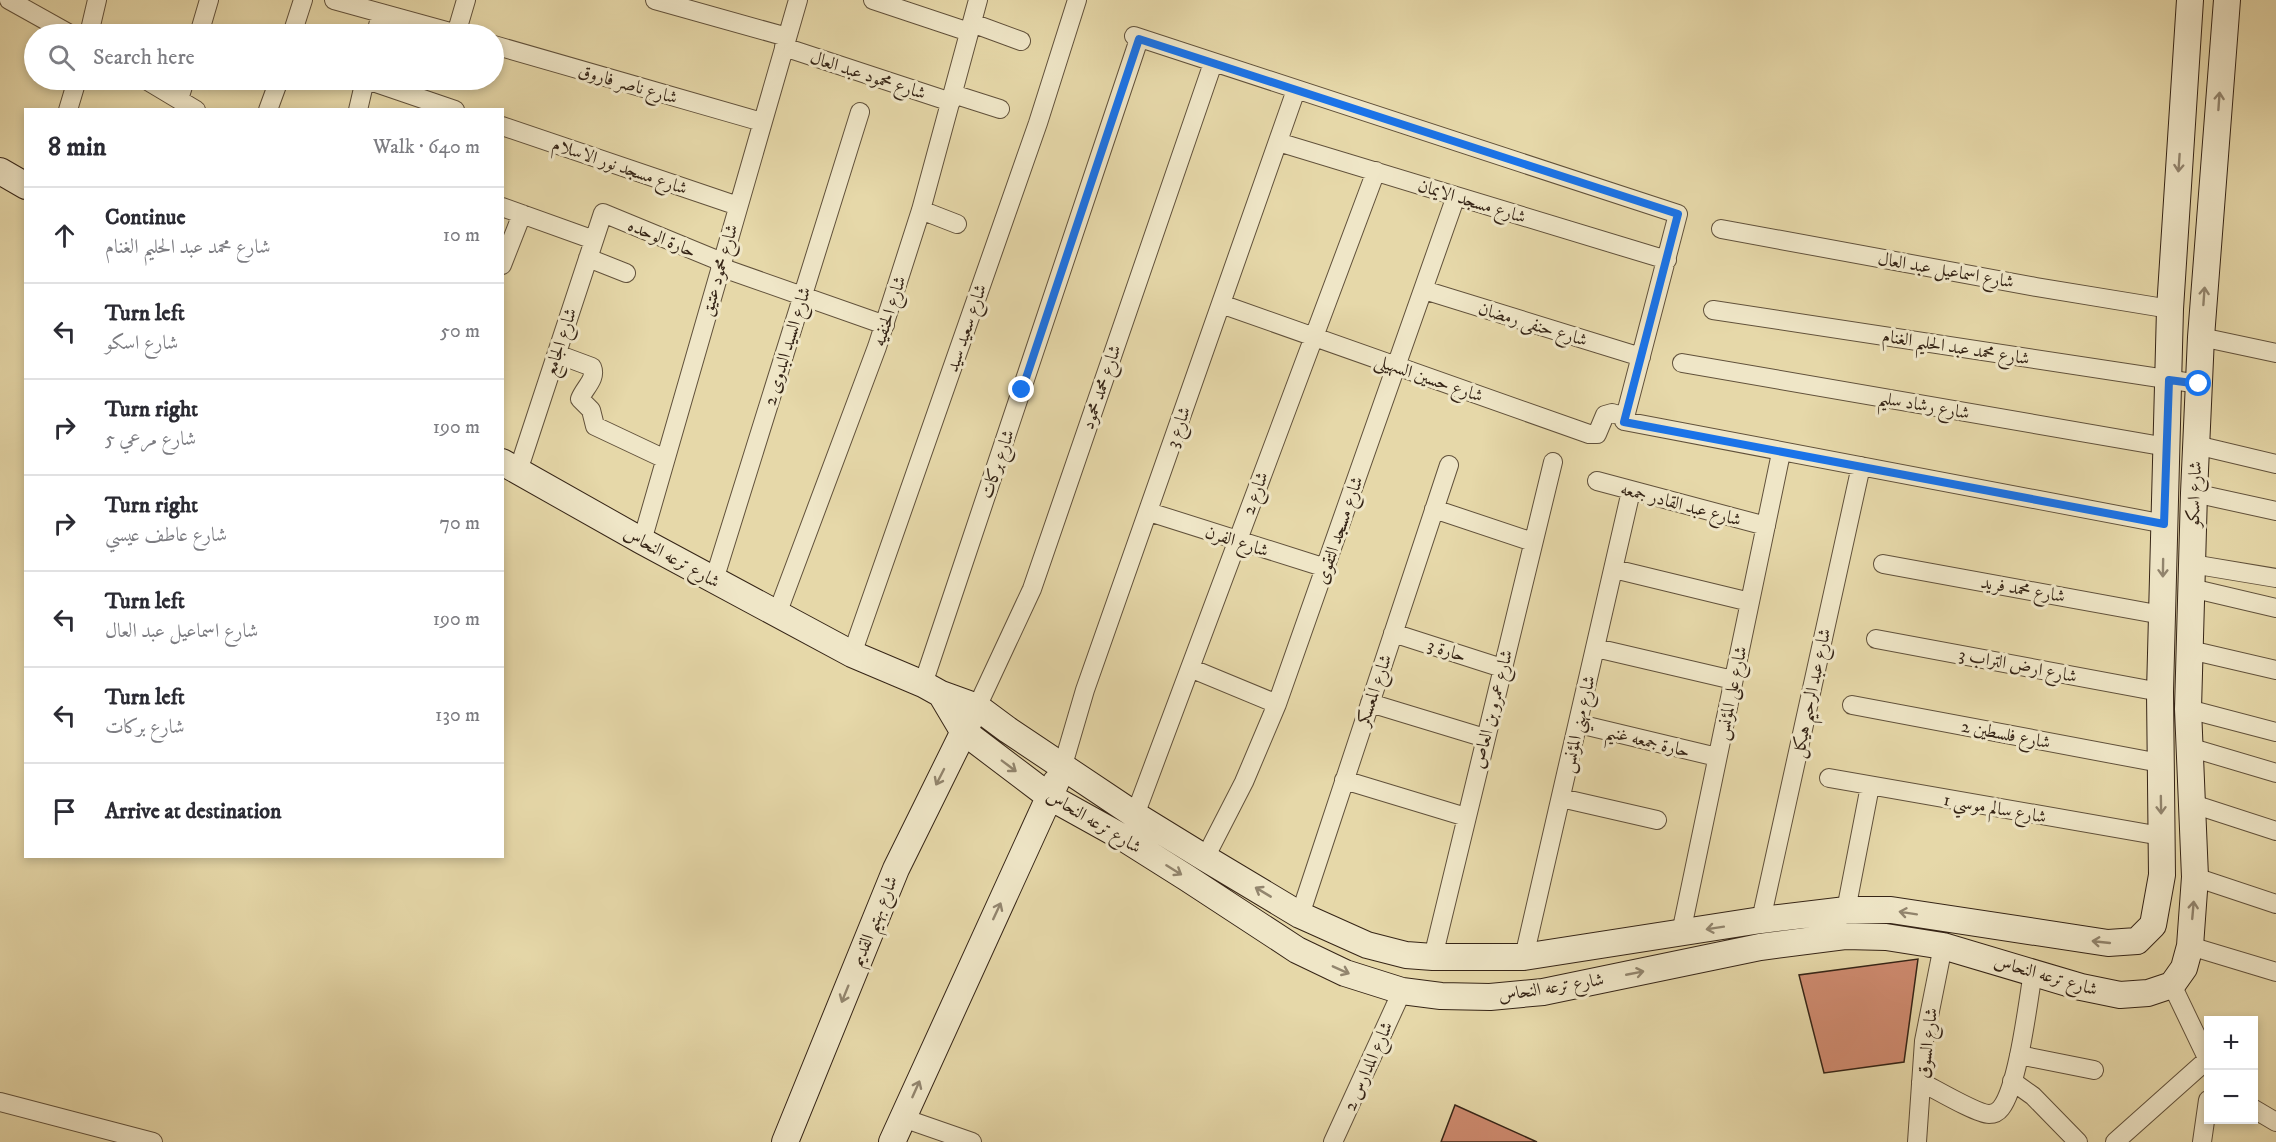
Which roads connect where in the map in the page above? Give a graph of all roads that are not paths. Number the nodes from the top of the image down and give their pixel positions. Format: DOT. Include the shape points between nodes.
graph roads {
  1 [pos="9,0"];
  2 [pos="98,0"];
  3 [pos="209,0"];
  4 [pos="303,0"];
  5 [pos="334,0"];
  6 [pos="466,0"];
  7 [pos="655,0"];
  8 [pos="798,0"];
  9 [pos="873,0"];
  10 [pos="978,0"];
  11 [pos="1077,0"];
  12 [pos="2190,0"];
  13 [pos="2227,0"];
  14 [pos="381,13"];
  15 [pos="52,24"];
  16 [pos="92,24"];
  17 [pos="202,24"];
  18 [pos="295,24"];
  19 [pos="378,24"];
  20 [pos="421,24"];
  21 [pos="460,24"];
  22 [pos="970,27"];
  23 [pos="785,42"];
  24 [pos="1021,42"];
  25 [pos="504,48"];
  26 [pos="1213,63"];
  27 [pos="74,90"];
  28 [pos="163,90"];
  29 [pos="181,90"];
  30 [pos="275,90"];
  31 [pos="363,90"];
  32 [pos="396,90"];
  33 [pos="1296,90"];
  34 [pos="952,98"];
  35 [pos="178,99"];
  36 [pos="69,108"];
  37 [pos="193,108"];
  38 [pos="269,108"];
  39 [pos="359,108"];
  40 [pos="449,108"];
  41 [pos="1000,109"];
  42 [pos="860,112"];
  43 [pos="762,122"];
  44 [pos="504,127"];
  45 [pos="1278,142"];
  46 [pos="0,171"];
  47 [pos="1376,171"];
  48 [pos="24,185"];
  49 [pos="1456,196"];
  50 [pos="738,206"];
  51 [pos="504,208"];
  52 [pos="921,210"];
  53 [pos="603,213"];
  54 [pos="522,214"];
  55 [pos="957,224"];
  56 [pos="1721,229"];
  57 [pos="594,240"];
  58 [pos="588,258"];
  59 [pos="504,260"];
  60 [pos="1667,260"];
  61 [pos="721,265"];
  62 [pos="626,273"];
  63 [pos="1424,290"];
  64 [pos="803,296"];
  65 [pos="1221,304"];
  66 [pos="2170,309"];
  67 [pos="1713,310"];
  68 [pos="885,325"];
  69 [pos="1314,337"];
  70 [pos="2201,337"];
  71 [pos="2276,352"];
  72 [pos="556,354"];
  73 [pos="1641,357"];
  74 [pos="1682,363"];
  75 [pos="1397,366"];
  76 [pos="2169,380"];
  77 [pos="2199,384"];
  78 [pos="1625,419"];
  79 [pos="2196,445"];
  80 [pos="2167,447"];
  81 [pos="1781,453"];
  82 [pos="665,459"];
  83 [pos="1553,462"];
  84 [pos="2276,464"];
  85 [pos="1449,465"];
  86 [pos="510,466"];
  87 [pos="1861,466"];
  88 [pos="1597,481"];
  89 [pos="1632,490"];
  90 [pos="2194,493"];
  91 [pos="1434,508"];
  92 [pos="2276,511"];
  93 [pos="1149,512"];
  94 [pos="2164,524"];
  95 [pos="1766,526"];
  96 [pos="642,541"];
  97 [pos="1238,541"];
  98 [pos="1533,542"];
  99 [pos="1883,564"];
  100 [pos="1326,568"];
  101 [pos="1614,569"];
  102 [pos="2191,576"];
  103 [pos="2276,578"];
  104 [pos="714,580"];
  105 [pos="1750,602"];
  106 [pos="2276,608"];
  107 [pos="777,614"];
  108 [pos="2162,615"];
  109 [pos="1393,633"];
  110 [pos="1876,639"];
  111 [pos="1596,648"];
  112 [pos="2190,650"];
  113 [pos="852,654"];
  114 [pos="1190,668"];
  115 [pos="1502,668"];
  116 [pos="2276,670"];
  117 [pos="1733,680"];
  118 [pos="932,689"];
  119 [pos="2160,692"];
  120 [pos="1370,703"];
  121 [pos="1277,704"];
  122 [pos="1852,705"];
  123 [pos="977,707"];
  124 [pos="2188,709"];
  125 [pos="1579,724"];
  126 [pos="963,731"];
  127 [pos="2276,732"];
  128 [pos="1485,738"];
  129 [pos="2189,747"];
  130 [pos="1717,757"];
  131 [pos="2160,764"];
  132 [pos="1063,765"];
  133 [pos="2276,773"];
  134 [pos="1829,778"];
  135 [pos="1344,780"];
  136 [pos="1870,786"];
  137 [pos="1050,796"];
  138 [pos="1561,798"];
  139 [pos="2193,804"];
  140 [pos="1135,814"];
  141 [pos="1466,817"];
  142 [pos="1657,820"];
  143 [pos="2276,831"];
  144 [pos="2161,836"];
  145 [pos="1205,858"];
  146 [pos="2195,877"];
  147 [pos="2276,904"];
  148 [pos="1846,910"];
  149 [pos="1300,915"];
  150 [pos="1761,920"];
  151 [pos="2153,925"];
  152 [pos="1681,933"];
  153 [pos="1943,946"];
  154 [pos="2190,946"];
  155 [pos="1433,957"];
  156 [pos="1490,957"];
  157 [pos="1524,957"];
  158 [pos="2033,972"];
  159 [pos="2276,972"];
  160 [pos="2172,985"];
  161 [pos="1402,991"];
  162 [pos="1490,996"];
  163 [pos="2204,1051"];
  164 [pos="2019,1055"];
  165 [pos="2204,1063"];
  166 [pos="2094,1070"];
  167 [pos="2012,1081"];
  168 [pos="1921,1082"];
  169 [pos="0,1102"];
  170 [pos="2258,1112"];
  171 [pos="903,1118"];
  172 [pos="2276,1122"];
  173 [pos="2205,1124"];
  174 [pos="87,1134"];
  175 [pos="153,1142"];
  176 [pos="785,1142"];
  177 [pos="892,1142"];
  178 [pos="972,1142"];
  179 [pos="1334,1142"];
  180 [pos="1917,1142"];
  181 [pos="2078,1142"];
  182 [pos="2115,1142"];
  183 [pos="2202,1142"];
  1 -- 15 [label="street"];
  2 -- 16 [label="street"];
  3 -- 17 [label="street"];
  4 -- 18 [label="street"];
  5 -- 14 [label="street"];
  6 -- 21 [label="street"];
  7 -- 23 [label="street, شارع محمود عبد العال"];
  8 -- 23 [label="street, شارع محمود عتيق"];
  9 -- 22 [label="street"];
  10 -- 22 [label="street, شارع الحنفيه"];
  11 -- 113 [label="street, شارع سعيد سيد" via="1038,123"];
  12 -- 66 [label="main road, شارع اسكو, one-way"];
  70 -- 13 [label="main road, شارع اسكو, one-way"];
  14 -- 19 [label="street"];
  14 -- 20 [label="street"];
  22 -- 24 [label="street"];
  22 -- 34 [label="street, شارع الحنفيه"];
  23 -- 34 [label="street, شارع محمود عبد العال"];
  23 -- 43 [label="street, شارع محمود عتيق"];
  25 -- 43 [label="street, شارع ناصر فاروق"];
  26 -- 33 [label="street"];
  26 -- 118 [label="street, شارع بركات" via="1137,38"];
  26 -- 123 [label="street, شارع محمد محمود" via="1032,589"];
  27 -- 36 [label="street"];
  28 -- 35 [label="street"];
  29 -- 35 [label="street"];
  30 -- 38 [label="street"];
  31 -- 39 [label="street"];
  32 -- 40 [label="street"];
  33 -- 45 [label="street, شارع 3"];
  33 -- 60 [label="street" via="1678,214"];
  34 -- 41 [label="street, شارع محمود عبد العال"];
  34 -- 52 [label="street, شارع الحنفيه"];
  35 -- 37 [label="street"];
  42 -- 64 [label="street, شارع السيد البدوى 2"];
  43 -- 50 [label="street, شارع محمود عتيق"];
  44 -- 50 [label="street, شارع مسجد نور الاسلام"];
  45 -- 47 [label="street, شارع مسجد الايمان"];
  45 -- 65 [label="street, شارع 3"];
  46 -- 48 [label="main road"];
  47 -- 49 [label="street, شارع مسجد الايمان"];
  47 -- 69 [label="street, شارع 2"];
  49 -- 60 [label="street, شارع مسجد الايمان"];
  49 -- 63 [label="street, شارع مسجد التقوى"];
  50 -- 61 [label="street, شارع محمود عتيق"];
  51 -- 54 [label="street"];
  52 -- 55 [label="street"];
  52 -- 68 [label="street, شارع الحنفيه"];
  53 -- 57 [label="street, شارع الجامع"];
  53 -- 61 [label="street, حارة الوحده"];
  54 -- 57 [label="street"];
  54 -- 59 [label="street"];
  56 -- 66 [label="street, شارع اسماعيل عبد العال"];
  57 -- 58 [label="street, شارع الجامع"];
  58 -- 62 [label="street"];
  58 -- 72 [label="street, شارع الجامع"];
  60 -- 73 [label="street"];
  61 -- 64 [label="street, حارة الوحده"];
  61 -- 82 [label="street, شارع محمود عتيق"];
  63 -- 73 [label="street, شارع حنفى رمضان"];
  63 -- 75 [label="street, شارع مسجد التقوى"];
  64 -- 68 [label="street, حارة الوحده"];
  64 -- 104 [label="street, شارع السيد البدوى 2"];
  65 -- 69 [label="street, شارع حسين السهيلى"];
  65 -- 93 [label="street, شارع 3"];
  66 -- 76 [label="main road, شارع اسكو"];
  67 -- 76 [label="street, شارع محمد عبد الحليم الغنام"];
  68 -- 107 [label="street, شارع الحنفيه"];
  69 -- 75 [label="street, شارع حسين السهيلى"];
  69 -- 97 [label="street, شارع 2"];
  70 -- 71 [label="street"];
  70 -- 77 [label="main road, شارع اسكو"];
  72 -- 82 [label="street" via="594,370 580,399 591,410 595,426"];
  72 -- 86 [label="street, شارع الجامع"];
  73 -- 78 [label="street"];
  74 -- 80 [label="street, شارع رشاد سليم"];
  75 -- 78 [label="street, شارع حسين السهيلى" via="1588,434 1597,434 1605,415"];
  75 -- 100 [label="street, شارع مسجد التقوى"];
  76 -- 77 [label="street, شارع محمد عبد الحليم الغنام"];
  76 -- 80 [label="main road, شارع اسكو"];
  77 -- 79 [label="main road, شارع اسكو"];
  78 -- 81 [label="street"];
  79 -- 84 [label="street"];
  79 -- 90 [label="main road, شارع اسكو"];
  80 -- 94 [label="main road, شارع اسكو"];
  81 -- 87 [label="street"];
  81 -- 95 [label="street, شارع على المؤنس"];
  82 -- 96 [label="street, شارع محمود عتيق"];
  83 -- 98 [label="street, شارع عمرو بن العاص"];
  85 -- 91 [label="street, شارع المعسكر"];
  86 -- 96 [label="main road, شارع ترعه النحاس"];
  87 -- 94 [label="street"];
  87 -- 150 [label="street, شارع عبد الرحيم هيكل"];
  88 -- 89 [label="street, شارع عبد القادر جمعه"];
  89 -- 95 [label="street, شارع عبد القادر جمعه"];
  89 -- 101 [label="street, شارع مهني المؤنس"];
  90 -- 92 [label="street"];
  90 -- 102 [label="main road, شارع اسكو"];
  91 -- 98 [label="street"];
  91 -- 109 [label="street, شارع المعسكر"];
  93 -- 97 [label="street, شارع الفرن"];
  93 -- 132 [label="street, شارع 3" via="1085,690"];
  94 -- 108 [label="main road, شارع اسكو, one-way"];
  95 -- 105 [label="street, شارع على المؤنس"];
  96 -- 104 [label="main road, شارع ترعه النحاس"];
  97 -- 100 [label="street, شارع الفرن"];
  97 -- 114 [label="street, شارع 2"];
  98 -- 115 [label="street, شارع عمرو بن العاص"];
  99 -- 108 [label="street, شارع محمد فريد"];
  100 -- 121 [label="street, شارع مسجد التقوى"];
  101 -- 105 [label="street"];
  101 -- 111 [label="street, شارع مهني المؤنس"];
  102 -- 103 [label="street"];
  102 -- 106 [label="street"];
  102 -- 112 [label="main road, شارع اسكو"];
  104 -- 107 [label="main road, شارع ترعه النحاس"];
  105 -- 117 [label="street, شارع على المؤنس"];
  107 -- 113 [label="main road, شارع ترعه النحاس"];
  108 -- 119 [label="main road, شارع اسكو"];
  109 -- 115 [label="street, حارة 3"];
  109 -- 120 [label="street, شارع المعسكر"];
  110 -- 119 [label="street, شارع ارض التراب 3"];
  111 -- 117 [label="street"];
  111 -- 125 [label="street, شارع مهني المؤنس"];
  112 -- 116 [label="street"];
  112 -- 124 [label="main road, شارع اسكو"];
  113 -- 118 [label="main road, شارع ترعه النحاس"];
  114 -- 121 [label="street"];
  114 -- 140 [label="street, شارع 2"];
  115 -- 128 [label="street, شارع عمرو بن العاص"];
  117 -- 130 [label="street, شارع على المؤنس"];
  118 -- 123 [label="main road, شارع ترعه النحاس"];
  118 -- 126 [label="main road, شارع ترعه النحاس"];
  119 -- 131 [label="main road, شارع اسكو"];
  120 -- 128 [label="street"];
  120 -- 135 [label="street, شارع المعسكر"];
  121 -- 145 [label="street, شارع مسجد التقوى" via="1244,782"];
  122 -- 131 [label="street, شارع فلسطين 2"];
  123 -- 126 [label="main road, شارع بهتيم القديم"];
  123 -- 132 [label="main road, شارع ترعه النحاس"];
  124 -- 127 [label="street"];
  124 -- 129 [label="main road, شارع اسكو"];
  125 -- 130 [label="street, حارة جمعه غنيم"];
  125 -- 138 [label="street, شارع مهني المؤنس"];
  126 -- 137 [label="main road, شارع ترعه النحاس, one-way"];
  126 -- 176 [label="main road, شارع بهتيم القديم, one-way" via="896,869"];
  128 -- 141 [label="street, شارع عمرو بن العاص"];
  129 -- 133 [label="street"];
  129 -- 139 [label="main road, شارع اسكو"];
  130 -- 152 [label="street, شارع على المؤنس"];
  131 -- 144 [label="main road, شارع اسكو, one-way"];
  132 -- 137 [label="main road"];
  132 -- 140 [label="main road, شارع ترعه النحاس"];
  134 -- 136 [label="street, شارع سالم موسي 1"];
  135 -- 141 [label="street"];
  135 -- 149 [label="street, شارع المعسكر"];
  136 -- 144 [label="street, شارع سالم موسي 1"];
  136 -- 148 [label="street"];
  137 -- 161 [label="main road, شارع ترعه النحاس, one-way" via="1178,872 1297,950 1345,973"];
  171 -- 137 [label="main road, one-way"];
  138 -- 142 [label="street"];
  138 -- 157 [label="street, شارع مهني المؤنس"];
  139 -- 143 [label="street"];
  139 -- 146 [label="main road, شارع اسكو"];
  140 -- 145 [label="main road, شارع ترعه النحاس"];
  141 -- 155 [label="street, شارع عمرو بن العاص"];
  144 -- 151 [label="main road, شارع اسكو" via="2162,875"];
  149 -- 145 [label="main road, شارع ترعه النحاس, one-way"];
  146 -- 147 [label="street"];
  154 -- 146 [label="main road, شارع اسكو, one-way"];
  148 -- 150 [label="main road, شارع ترعه النحاس"];
  151 -- 148 [label="main road, شارع ترعه النحاس, one-way" via="2137,941 2108,944 1891,910"];
  149 -- 155 [label="main road, شارع ترعه النحاس" via="1367,945"];
  150 -- 152 [label="main road, شارع ترعه النحاس, one-way"];
  152 -- 157 [label="main road, شارع ترعه النحاس"];
  153 -- 158 [label="main road, شارع ترعه النحاس"];
  162 -- 153 [label="main road, شارع ترعه النحاس, one-way" via="1543,992 1760,947 1845,936 1886,937"];
  153 -- 168 [label="street, شارع السوق" via="1924,1041"];
  154 -- 159 [label="street"];
  154 -- 160 [label="main road, شارع اسكو" via="2184,968"];
  155 -- 156 [label="main road, شارع ترعه النحاس"];
  156 -- 157 [label="main road, شارع ترعه النحاس"];
  156 -- 162 [label="main road"];
  158 -- 160 [label="main road, شارع ترعه النحاس" via="2120,995 2148,993"];
  158 -- 164 [label="street"];
  160 -- 163 [label="street"];
  161 -- 162 [label="main road, شارع ترعه النحاس"];
  161 -- 179 [label="street, شارع المدارس 2"];
  164 -- 166 [label="street"];
  164 -- 167 [label="street"];
  165 -- 182 [label="street"];
  167 -- 168 [label="street" via="2002,1108 1989,1114"];
  167 -- 181 [label="street"];
  168 -- 180 [label="street, شارع السوق"];
  169 -- 174 [label="street"];
  170 -- 172 [label="street"];
  171 -- 177 [label="main road"];
  171 -- 178 [label="street"];
  173 -- 183 [label="street"];
  174 -- 175 [label="street"];
}
